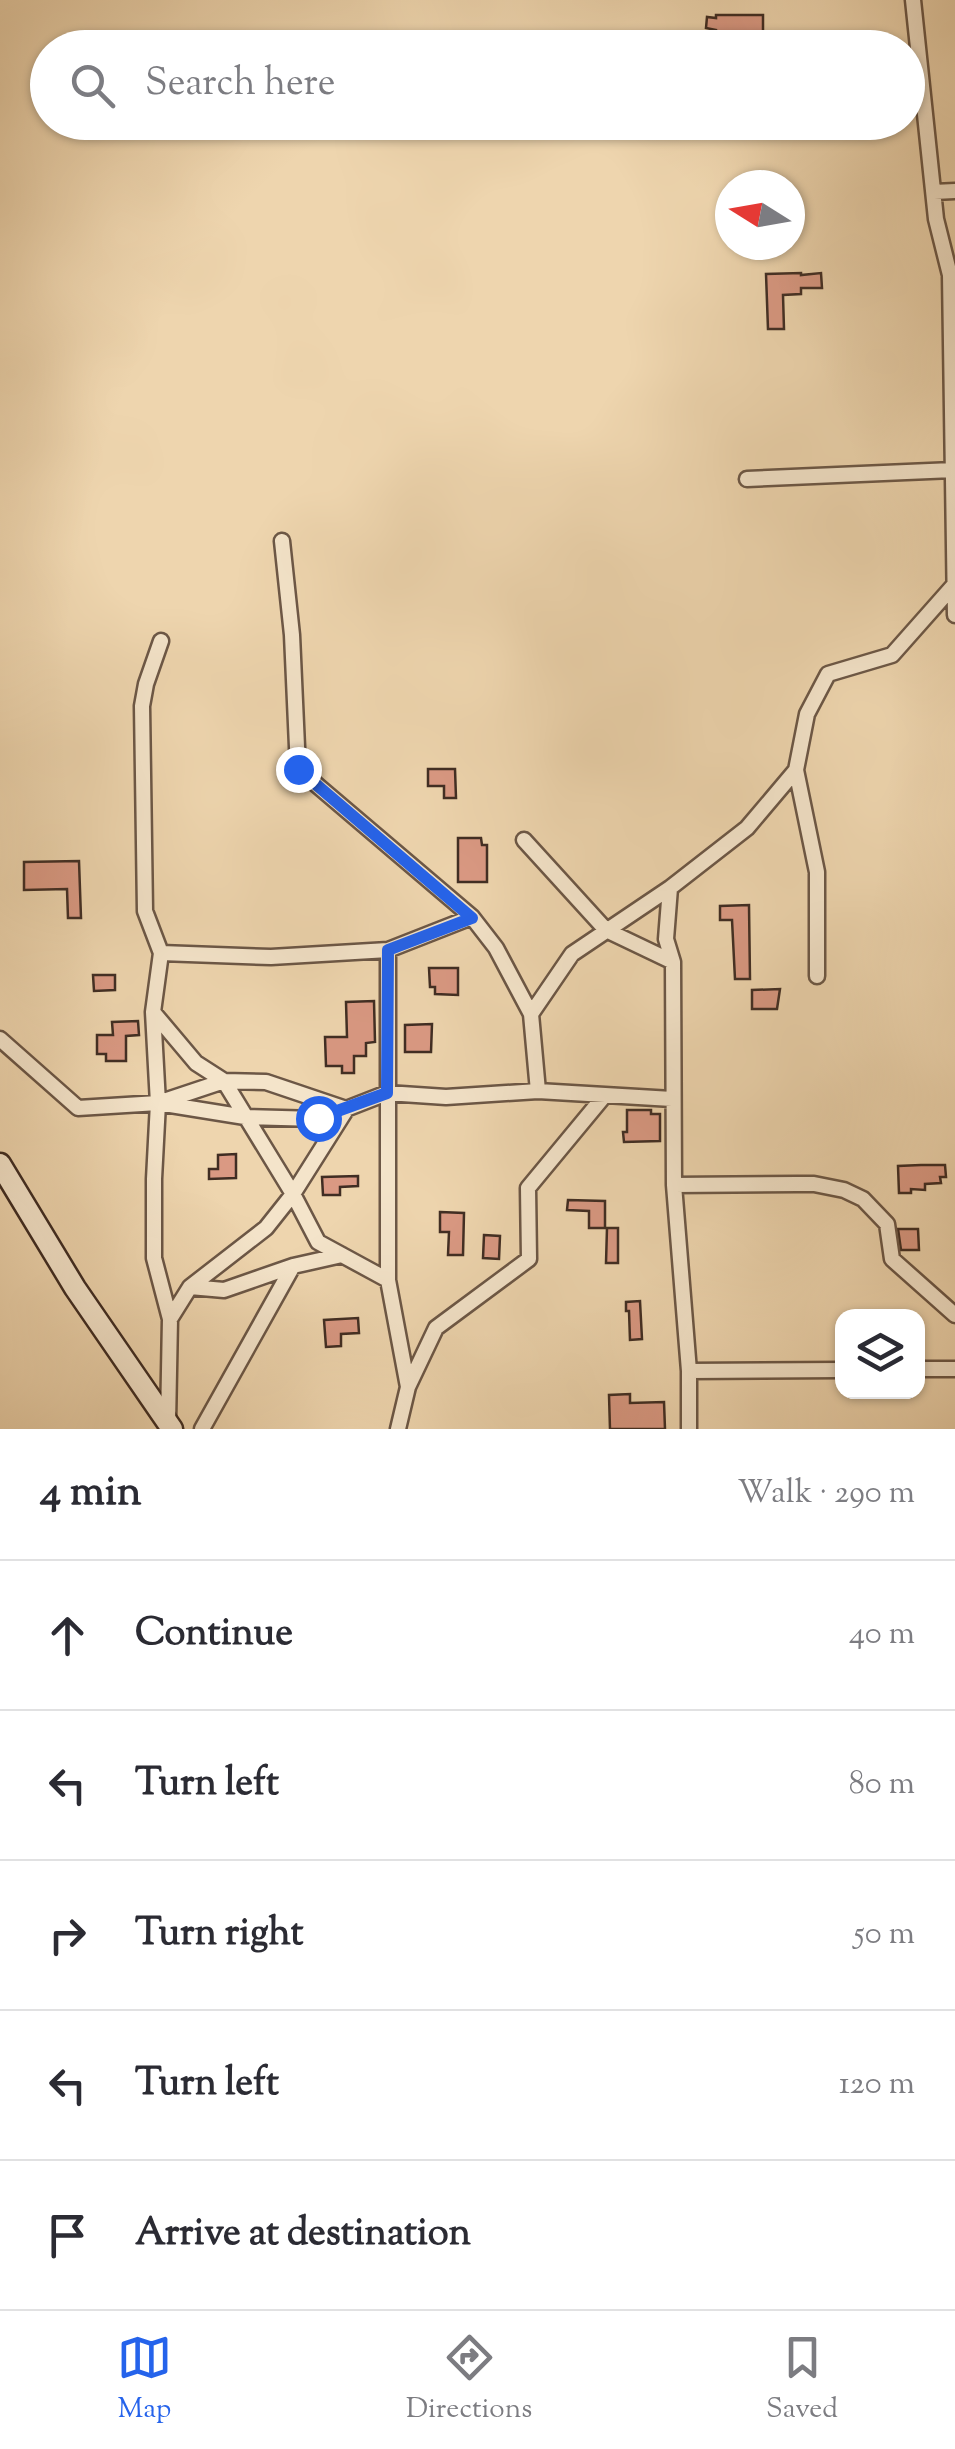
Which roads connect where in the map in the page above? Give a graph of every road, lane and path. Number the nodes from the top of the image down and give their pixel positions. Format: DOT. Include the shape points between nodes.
graph roads {
  1 [pos="913,0"];
  2 [pos="916,30"];
  3 [pos="925,110"];
  4 [pos="955,191"];
  5 [pos="934,192"];
  6 [pos="952,470"];
  7 [pos="747,480"];
  8 [pos="954,494"];
  9 [pos="282,541"];
  10 [pos="954,585"];
  11 [pos="955,615"];
  12 [pos="161,640"];
  13 [pos="796,770"];
  14 [pos="524,840"];
  15 [pos="670,888"];
  16 [pos="472,918"];
  17 [pos="606,930"];
  18 [pos="388,950"];
  19 [pos="162,953"];
  20 [pos="672,962"];
  21 [pos="817,976"];
  22 [pos="153,1012"];
  23 [pos="532,1014"];
  24 [pos="0,1039"];
  25 [pos="224,1082"];
  26 [pos="538,1092"];
  27 [pos="387,1093"];
  28 [pos="605,1095"];
  29 [pos="672,1098"];
  30 [pos="158,1103"];
  31 [pos="346,1109"];
  32 [pos="246,1117"];
  33 [pos="4,1178"];
  34 [pos="674,1185"];
  35 [pos="294,1194"];
  36 [pos="342,1255"];
  37 [pos="294,1266"];
  38 [pos="388,1280"];
  39 [pos="190,1286"];
  40 [pos="955,1315"];
  41 [pos="170,1319"];
  42 [pos="955,1368"];
  43 [pos="689,1370"];
  44 [pos="835,1370"];
  45 [pos="925,1370"];
  46 [pos="408,1387"];
  47 [pos="169,1427"];
  48 [pos="202,1429"];
  49 [pos="398,1429"];
  50 [pos="689,1429"];
  1 -- 2 [label="street"];
  3 -- 5 [label="street"];
  4 -- 5 [label="street"];
  5 -- 6 [label="street" via="950,275"];
  6 -- 7 [label="street"];
  6 -- 8 [label="street"];
  8 -- 10 [label="street"];
  9 -- 16 [label="street" via="298,769"];
  10 -- 11 [label="street"];
  10 -- 13 [label="street" via="892,655 828,674 807,714"];
  12 -- 19 [label="street" via="142,706 145,911"];
  13 -- 15 [label="street" via="747,828"];
  13 -- 21 [label="street" via="817,872"];
  14 -- 17 [label="street"];
  15 -- 17 [label="street"];
  15 -- 20 [label="street" via="666,940"];
  16 -- 18 [label="street"];
  16 -- 23 [label="street"];
  17 -- 20 [label="street"];
  17 -- 23 [label="street" via="572,954"];
  18 -- 19 [label="street" via="271,957"];
  18 -- 27 [label="street"];
  19 -- 22 [label="street"];
  20 -- 29 [label="street"];
  22 -- 25 [label="street" via="196,1062"];
  22 -- 30 [label="street"];
  23 -- 26 [label="street"];
  24 -- 30 [label="street" via="78,1108"];
  25 -- 30 [label="street"];
  25 -- 31 [label="street" via="266,1082"];
  25 -- 32 [label="street"];
  26 -- 27 [label="street"];
  26 -- 28 [label="street"];
  27 -- 31 [label="street"];
  27 -- 38 [label="street"];
  28 -- 29 [label="street"];
  28 -- 46 [label="street" via="528,1188 529,1259 436,1328"];
  29 -- 34 [label="street"];
  30 -- 32 [label="street"];
  30 -- 41 [label="street" via="154,1258"];
  31 -- 32 [label="street" via="318,1118"];
  31 -- 35 [label="street"];
  32 -- 35 [label="street"];
  33 -- 47 [label="main road"];
  34 -- 40 [label="street" via="814,1184 863,1199 887,1224 892,1259"];
  34 -- 43 [label="street"];
  35 -- 36 [label="street" via="318,1242"];
  35 -- 39 [label="street" via="266,1228"];
  36 -- 37 [label="street"];
  36 -- 38 [label="street"];
  37 -- 39 [label="street" via="224,1290"];
  37 -- 48 [label="street"];
  38 -- 46 [label="street"];
  39 -- 41 [label="street"];
  41 -- 47 [label="street"];
  42 -- 45 [label="street"];
  43 -- 44 [label="street"];
  43 -- 50 [label="street"];
  46 -- 49 [label="street"];
}
